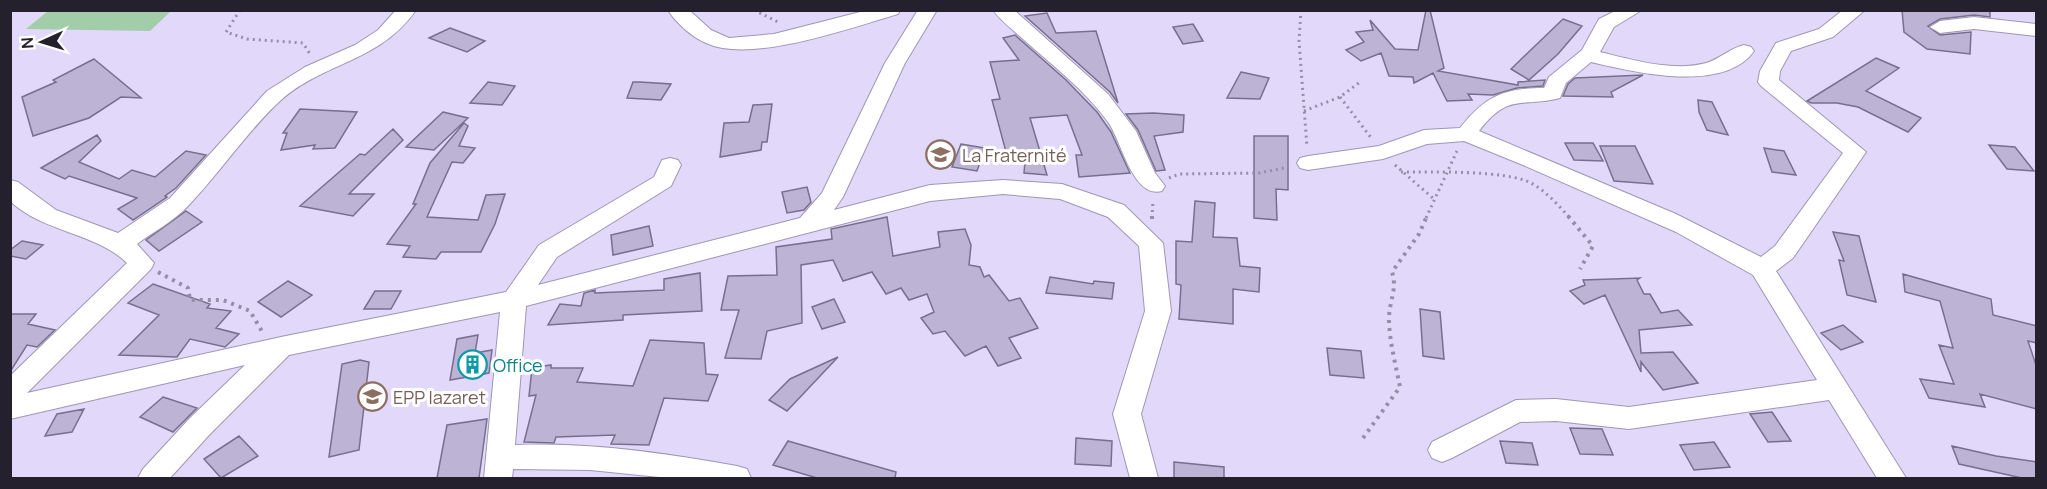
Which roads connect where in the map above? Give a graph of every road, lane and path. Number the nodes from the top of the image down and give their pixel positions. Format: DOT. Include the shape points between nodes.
graph roads {
  1 [pos="240,10"];
  2 [pos="407,10"];
  3 [pos="677,10"];
  4 [pos="891,10"];
  5 [pos="928,10"];
  6 [pos="1002,10"];
  7 [pos="1301,10"];
  8 [pos="1633,10"];
  9 [pos="1856,10"];
  10 [pos="1940,27"];
  11 [pos="2037,30"];
  12 [pos="1744,51"];
  13 [pos="1587,55"];
  14 [pos="333,62"];
  15 [pos="1359,82"];
  16 [pos="1340,97"];
  17 [pos="1304,111"];
  18 [pos="1466,134"];
  19 [pos="1383,152"];
  20 [pos="1308,163"];
  21 [pos="670,165"];
  22 [pos="1401,172"];
  23 [pos="1445,173"];
  24 [pos="1154,186"];
  25 [pos="10,187"];
  26 [pos="1435,201"];
  27 [pos="808,224"];
  28 [pos="121,243"];
  29 [pos="1151,243"];
  30 [pos="142,263"];
  31 [pos="1580,269"];
  32 [pos="1762,269"];
  33 [pos="514,300"];
  34 [pos="281,347"];
  35 [pos="1835,388"];
  36 [pos="10,393"];
  37 [pos="10,408"];
  38 [pos="1363,438"];
  39 [pos="1442,450"];
  40 [pos="499,468"];
  41 [pos="153,478"];
  42 [pos="737,478"];
  43 [pos="1144,478"];
  44 [pos="1892,478"];
  1 -- 14 [label="path" via="226,32 247,39 303,43 310,54 335,57"];
  2 -- 14 [label="street" via="385,34"];
  3 -- 4 [label="street" via="715,41 737,45 782,38"];
  5 -- 27 [label="street" via="895,63 832,197"];
  6 -- 24 [label="street" via="1101,98 1125,131 1145,176"];
  7 -- 17 [label="path"];
  8 -- 13 [label="street" via="1606,23"];
  9 -- 32 [label="street" via="1826,33 1784,47 1770,71 1768,82 1855,152 1784,252"];
  10 -- 11 [label="street" via="1974,23"];
  12 -- 13 [label="street" via="1718,66 1684,71 1637,67"];
  13 -- 18 [label="street" via="1556,81 1553,94 1508,96 1483,111"];
  14 -- 28 [label="street" via="274,95 178,203"];
  15 -- 16 [label="path"];
  16 -- 17 [label="path"];
  16 -- 19 [label="path"];
  17 -- 20 [label="path"];
  18 -- 19 [label="street" via="1424,137"];
  18 -- 23 [label="path"];
  18 -- 32 [label="street" via="1680,224"];
  19 -- 20 [label="street"];
  19 -- 22 [label="path"];
  20 -- 24 [label="path" via="1259,172 1179,174"];
  21 -- 33 [label="street" via="663,181 549,251"];
  22 -- 23 [label="path"];
  22 -- 26 [label="path"];
  23 -- 26 [label="path"];
  23 -- 31 [label="path" via="1530,182 1578,225 1593,246"];
  24 -- 29 [label="path"];
  25 -- 28 [label="street" via="25,203 58,222"];
  26 -- 38 [label="path" via="1419,234 1392,272 1396,285 1388,310 1400,387"];
  27 -- 29 [label="street" via="930,193 1003,187 1062,192 1116,211"];
  27 -- 33 [label="street"];
  28 -- 30 [label="street"];
  29 -- 43 [label="street" via="1158,311 1127,414"];
  30 -- 34 [label="path" via="188,288 190,300 223,300 250,311 265,336"];
  30 -- 36 [label="street"];
  32 -- 35 [label="street"];
  33 -- 34 [label="street"];
  33 -- 40 [label="street"];
  34 -- 37 [label="street"];
  34 -- 41 [label="street"];
  35 -- 39 [label="street" via="1629,418 1556,410 1516,411"];
  35 -- 44 [label="street"];
  40 -- 42 [label="street" via="552,454 664,464"];
}
